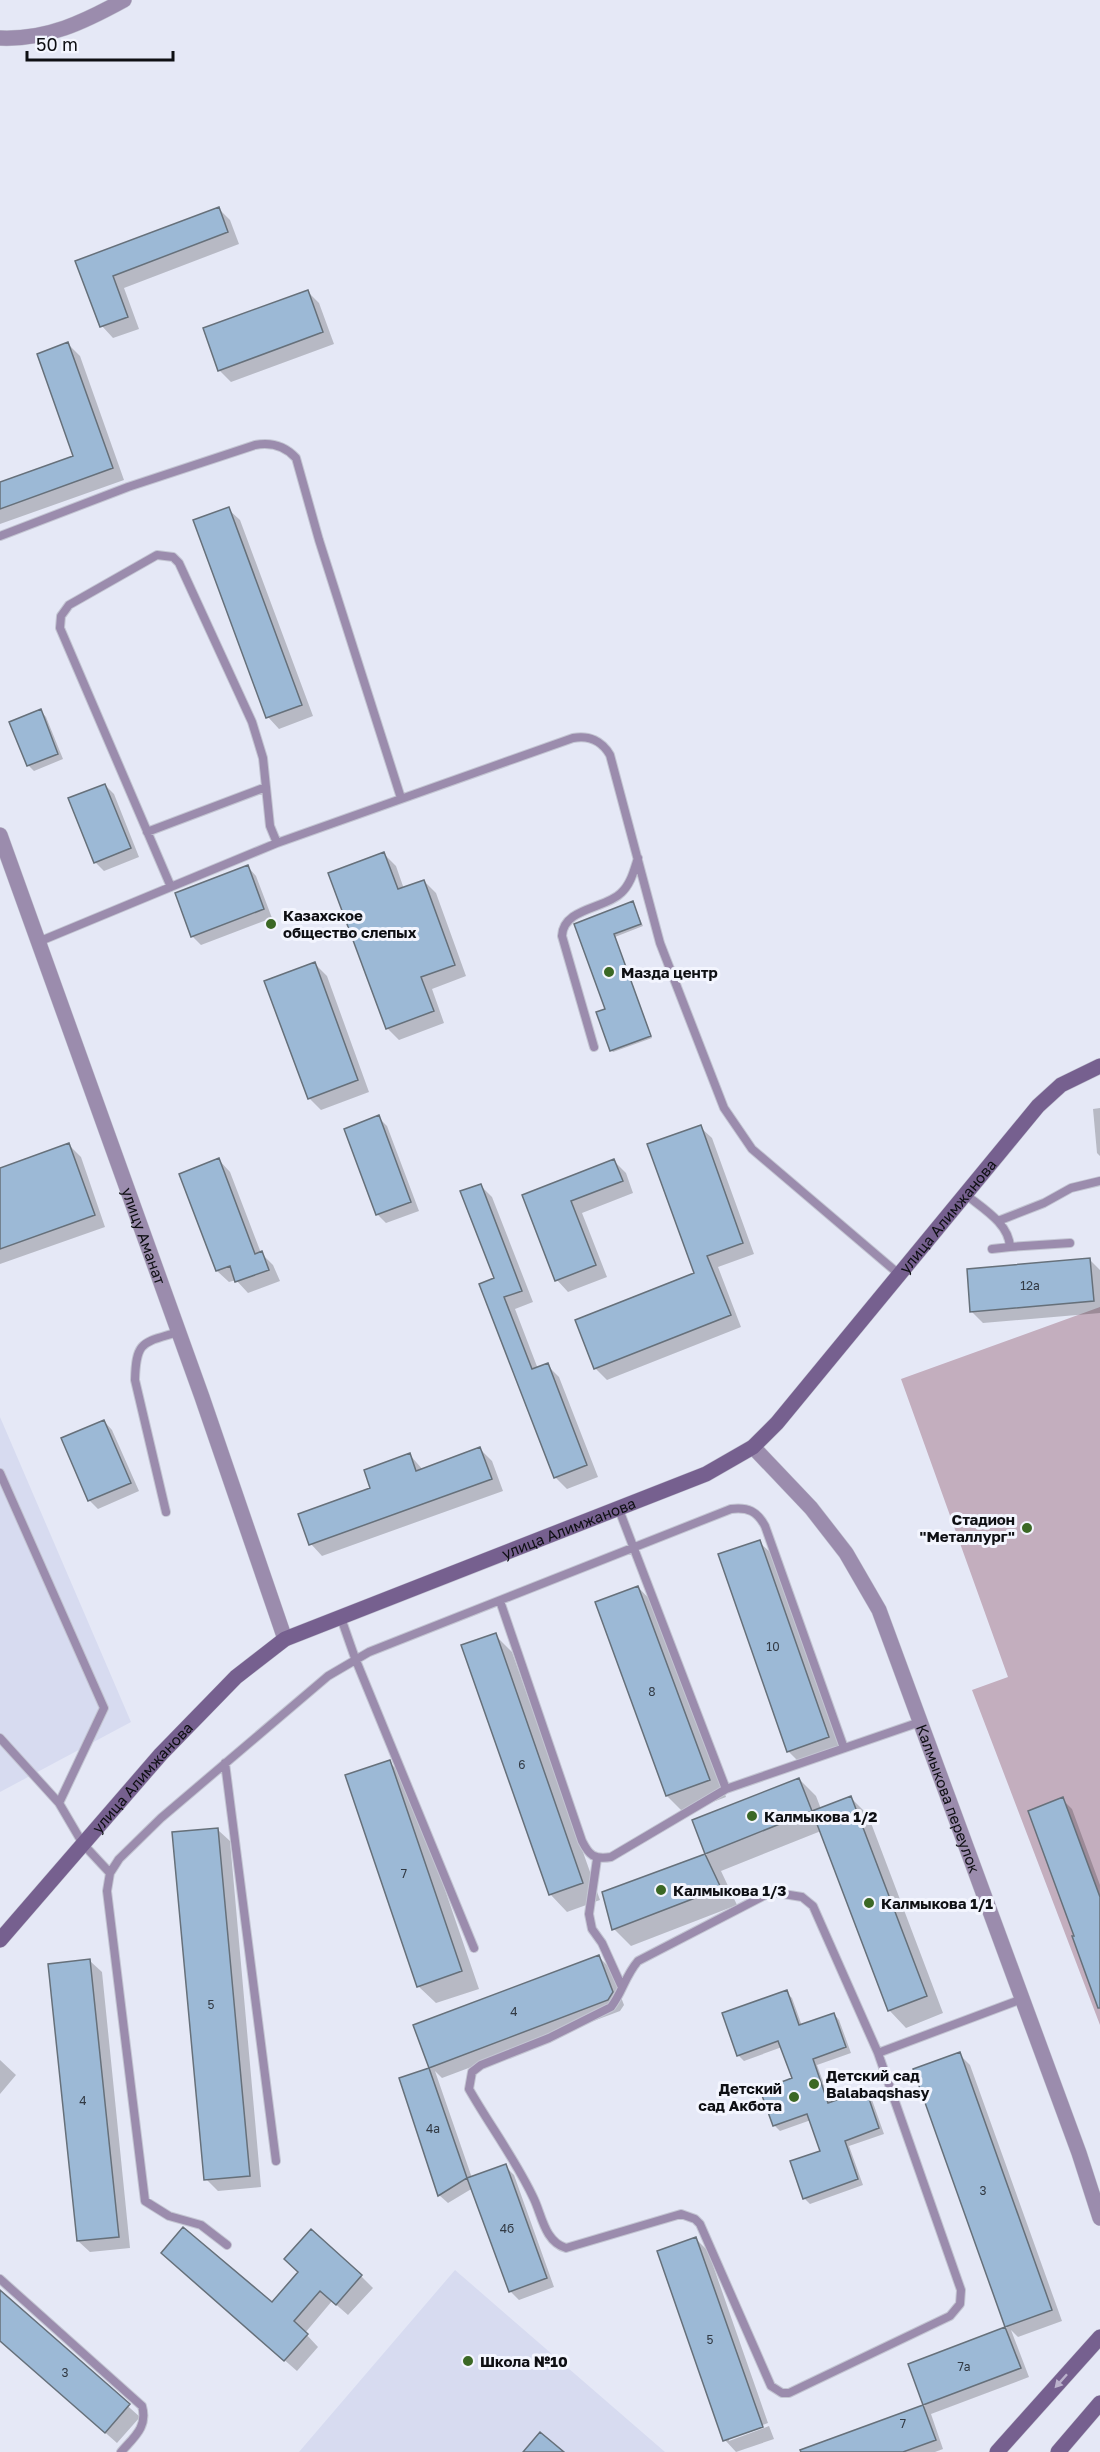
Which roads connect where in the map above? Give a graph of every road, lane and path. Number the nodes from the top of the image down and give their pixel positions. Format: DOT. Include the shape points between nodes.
graph roads {
  1 [pos="124,0"];
  2 [pos="0,38"];
  3 [pos="0,536"];
  4 [pos="266,787"];
  5 [pos="401,798"];
  6 [pos="147,832"];
  7 [pos="0,835"];
  8 [pos="277,843"];
  9 [pos="638,858"];
  10 [pos="171,887"];
  11 [pos="38,942"];
  12 [pos="594,1047"];
  13 [pos="1100,1066"];
  14 [pos="1100,1181"];
  15 [pos="965,1194"];
  16 [pos="998,1221"];
  17 [pos="1070,1243"];
  18 [pos="1010,1247"];
  19 [pos="992,1249"];
  20 [pos="900,1275"];
  21 [pos="178,1332"];
  22 [pos="753,1447"];
  23 [pos="0,1473"];
  24 [pos="618,1506"];
  25 [pos="166,1512"];
  26 [pos="634,1549"];
  27 [pos="500,1601"];
  28 [pos="341,1617"];
  29 [pos="285,1639"];
  30 [pos="355,1658"];
  31 [pos="920,1722"];
  32 [pos="0,1738"];
  33 [pos="844,1748"];
  34 [pos="225,1763"];
  35 [pos="726,1789"];
  36 [pos="59,1803"];
  37 [pos="83,1844"];
  38 [pos="597,1859"];
  39 [pos="110,1873"];
  40 [pos="0,1940"];
  41 [pos="474,1948"];
  42 [pos="621,1985"];
  43 [pos="1022,1999"];
  44 [pos="878,2053"];
  45 [pos="276,2160"];
  46 [pos="1100,2218"];
  47 [pos="227,2245"];
  48 [pos="0,2279"];
  49 [pos="1100,2337"];
  50 [pos="1100,2403"];
  51 [pos="121,2452"];
  52 [pos="997,2452"];
  53 [pos="1058,2452"];
  1 -- 2 [label="street" via="84,22 26,39"];
  3 -- 5 [label="lane" via="128,487 255,445 267,443 289,450 296,458"];
  4 -- 6 [label="lane"];
  4 -- 6 [label="lane" via="263,758 252,722 179,563 173,557 157,555 69,605 59,622"];
  4 -- 8 [label="lane" via="270,826"];
  5 -- 8 [label="lane"];
  5 -- 9 [label="lane" via="573,738 586,737 602,743 610,755"];
  6 -- 10 [label="lane"];
  7 -- 11 [label="street, улицу Аманат"];
  8 -- 10 [label="lane"];
  9 -- 12 [label="lane" via="628,886 620,895 571,917 562,930"];
  9 -- 20 [label="lane" via="660,943 724,1108 738,1131 753,1149"];
  10 -- 11 [label="lane"];
  11 -- 21 [label="street, улицу Аманат"];
  13 -- 15 [label="street, улица Алимжанова" via="1061,1085 1038,1106"];
  14 -- 16 [label="lane" via="1071,1188"];
  15 -- 16 [label="lane"];
  15 -- 20 [label="street, улица Алимжанова"];
  16 -- 18 [label="lane" via="1010,1237"];
  17 -- 18 [label="lane"];
  18 -- 19 [label="lane"];
  20 -- 22 [label="street, улица Алимжанова"];
  21 -- 25 [label="lane" via="144,1343 135,1366"];
  21 -- 29 [label="street, улицу Аманат"];
  22 -- 24 [label="street, улица Алимжанова" via="706,1473"];
  22 -- 31 [label="street, Калмыкова переулок" via="811,1508 846,1553 879,1610"];
  23 -- 36 [label="lane" via="104,1708"];
  24 -- 26 [label="lane"];
  24 -- 28 [label="street, улица Алимжанова"];
  26 -- 27 [label="lane"];
  26 -- 33 [label="lane" via="732,1509 748,1509 761,1517"];
  26 -- 35 [label="lane"];
  27 -- 30 [label="lane"];
  27 -- 38 [label="lane" via="582,1841 587,1853"];
  28 -- 29 [label="street, улица Алимжанова"];
  28 -- 30 [label="lane"];
  29 -- 37 [label="street, улица Алимжанова" via="236,1677 161,1754"];
  30 -- 34 [label="lane"];
  30 -- 41 [label="lane"];
  31 -- 33 [label="lane"];
  31 -- 43 [label="street, Калмыкова переулок"];
  32 -- 36 [label="lane"];
  33 -- 35 [label="lane"];
  34 -- 39 [label="lane" via="161,1818"];
  34 -- 45 [label="lane"];
  35 -- 38 [label="lane" via="611,1857"];
  36 -- 37 [label="lane"];
  37 -- 39 [label="lane"];
  37 -- 40 [label="street, улица Алимжанова"];
  38 -- 42 [label="lane" via="589,1914 592,1929"];
  39 -- 47 [label="lane" via="107,1890 145,2201 169,2216 201,2225"];
  42 -- 44 [label="lane" via="638,1961 771,1892 789,1893 813,1906"];
  42 -- 44 [label="lane" via="611,2007 549,2038 481,2065 472,2072 469,2090 515,2162 547,2232 560,2246 566,2248 681,2214 695,2219 771,2386 782,2393 950,2316 962,2298"];
  43 -- 44 [label="lane"];
  43 -- 46 [label="street, Калмыкова переулок"];
  48 -- 51 [label="lane" via="142,2406 144,2425"];
  49 -- 52 [label="street, one-way"];
  50 -- 53 [label="street"];
}
